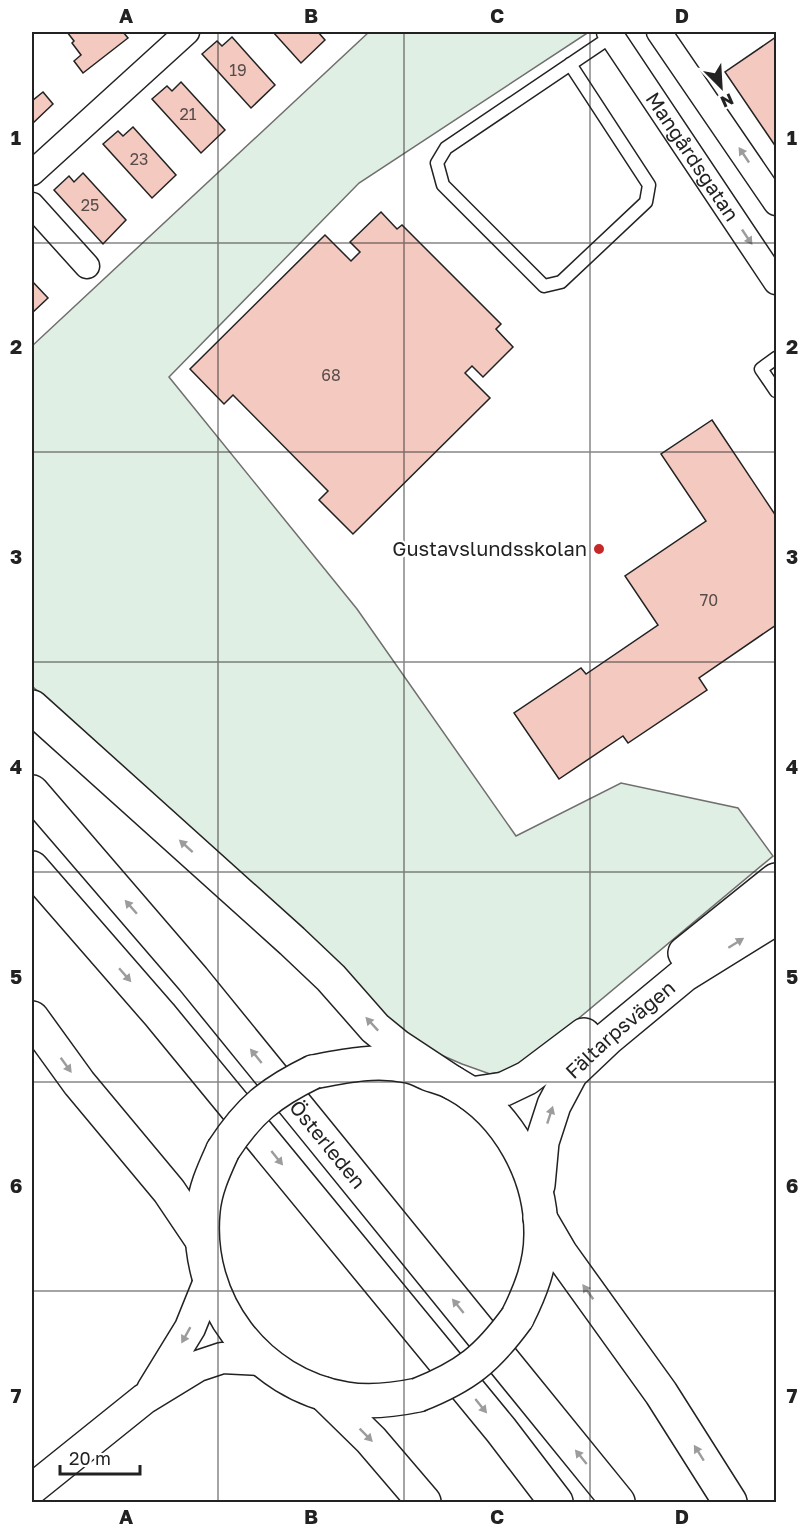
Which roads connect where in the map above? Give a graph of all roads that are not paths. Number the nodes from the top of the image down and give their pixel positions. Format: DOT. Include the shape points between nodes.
graph roads {
  1 [pos="659,32"];
  2 [pos="183,33"];
  3 [pos="613,33"];
  4 [pos="570,64"];
  5 [pos="32,173"];
  6 [pos="777,203"];
  7 [pos="32,205"];
  8 [pos="87,266"];
  9 [pos="777,282"];
  10 [pos="777,358"];
  11 [pos="777,391"];
  12 [pos="32,707"];
  13 [pos="32,792"];
  14 [pos="32,868"];
  15 [pos="777,880"];
  16 [pos="777,918"];
  17 [pos="32,1018"];
  18 [pos="462,1089"];
  19 [pos="538,1205"];
  20 [pos="202,1240"];
  21 [pos="209,1281"];
  22 [pos="260,1360"];
  23 [pos="324,1394"];
  24 [pos="144,1399"];
  25 [pos="32,1489"];
  26 [pos="424,1503"];
  27 [pos="556,1503"];
  28 [pos="618,1503"];
  29 [pos="730,1503"];
  6 -- 1 [label="street, one-way"];
  2 -- 5 [label="street"];
  3 -- 4 [label="lane"];
  3 -- 9 [label="street, Mangårdsgatan, one-way"];
  4 -- 4 [label="lane" via="446,147 437,163 443,185 544,286 561,282 646,202 649,185"];
  7 -- 8 [label="street"];
  10 -- 11 [label="lane" via="761,369"];
  18 -- 12 [label="main road, one-way" via="375,1028 292,941"];
  28 -- 13 [label="main road, Österleden, one-way" via="193,979"];
  14 -- 27 [label="main road, one-way" via="168,1024 501,1430"];
  15 -- 18 [label="main road, Fältarpsvägen" via="546,1066 504,1089"];
  19 -- 16 [label="main road, Fältarpsvägen, one-way" via="542,1142 554,1105 571,1073 684,975"];
  17 -- 20 [label="main road, one-way" via="79,1083 169,1191"];
  18 -- 19 [label="main road" via="501,1121 523,1155"];
  18 -- 20 [label="main road, bridge" via="408,1066 360,1062 313,1072 285,1086 261,1103 223,1150 210,1179 203,1209"];
  19 -- 23 [label="main road, Fältarpsvägen, bridge" via="541,1235 530,1292 498,1344 475,1366 448,1383 395,1400 347,1399"];
  29 -- 19 [label="main road, one-way" via="661,1393 561,1254"];
  20 -- 21 [label="main road"];
  21 -- 22 [label="main road" via="221,1311"];
  21 -- 24 [label="street, one-way" via="190,1328"];
  22 -- 23 [label="main road" via="290,1381"];
  22 -- 24 [label="street" via="222,1358 198,1366"];
  23 -- 26 [label="main road, one-way" via="371,1440"];
  24 -- 25 [label="street"];
}
